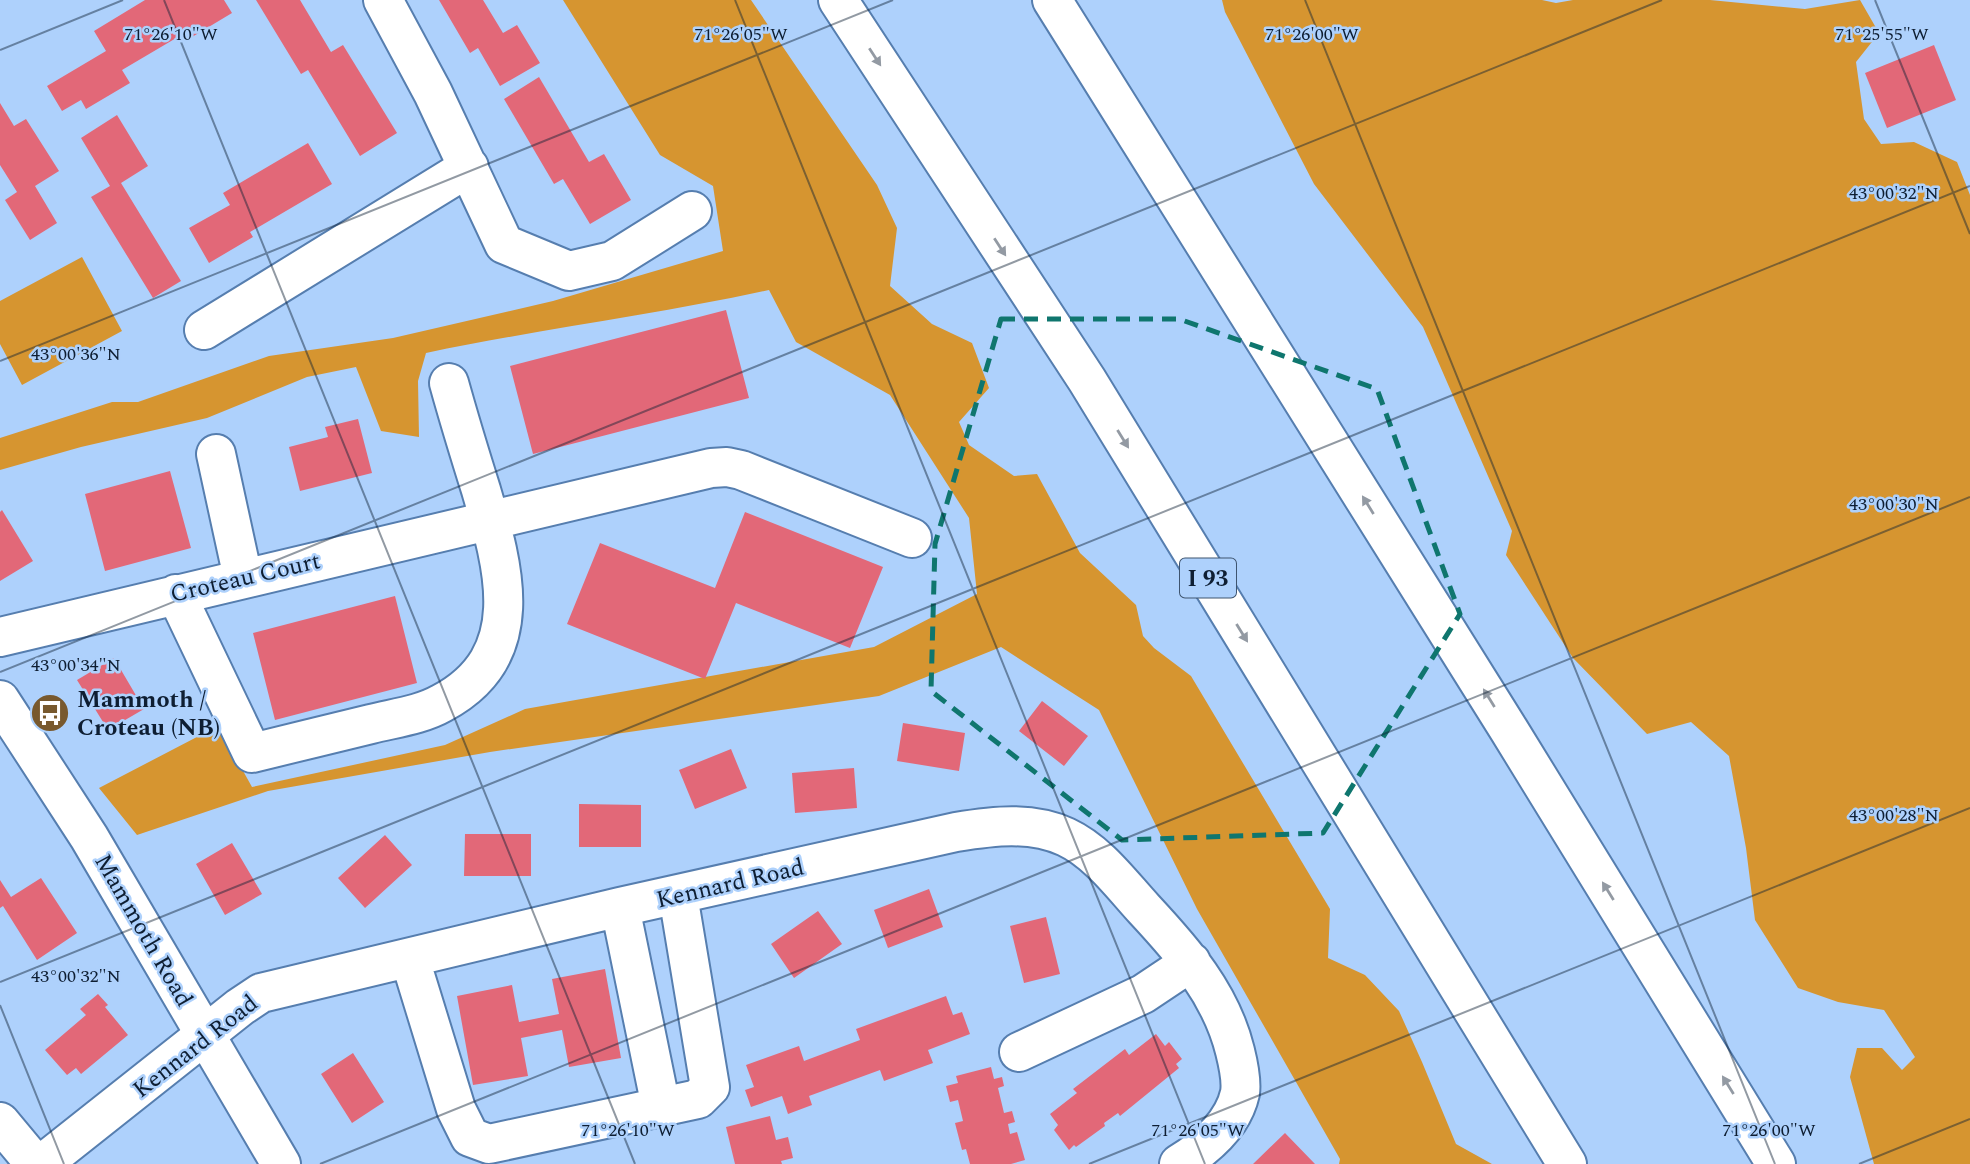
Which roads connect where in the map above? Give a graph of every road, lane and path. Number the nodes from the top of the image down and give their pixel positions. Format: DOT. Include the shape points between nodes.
graph roads {
  1 [pos="383,0"];
  2 [pos="838,0"];
  3 [pos="1052,0"];
  4 [pos="469,167"];
  5 [pos="692,211"];
  6 [pos="204,330"];
  7 [pos="449,383"];
  8 [pos="216,454"];
  9 [pos="490,519"];
  10 [pos="912,538"];
  11 [pos="243,578"];
  12 [pos="176,594"];
  13 [pos="0,637"];
  14 [pos="0,700"];
  15 [pos="678,895"];
  16 [pos="620,908"];
  17 [pos="410,959"];
  18 [pos="1191,962"];
  19 [pos="205,1035"];
  20 [pos="1019,1052"];
  21 [pos="661,1107"];
  22 [pos="0,1122"];
  23 [pos="35,1164"];
  24 [pos="42,1164"];
  25 [pos="281,1164"];
  26 [pos="1179,1164"];
  27 [pos="1567,1164"];
  28 [pos="1776,1164"];
  1 -- 4 [label="main road"];
  2 -- 27 [label="main road, I 93, one-way" via="1094,392"];
  28 -- 3 [label="main road, one-way"];
  4 -- 5 [label="main road" via="504,244 569,271 612,261"];
  4 -- 6 [label="main road"];
  7 -- 9 [label="main road"];
  8 -- 11 [label="main road"];
  9 -- 10 [label="main road, Croteau Court" via="727,467"];
  9 -- 11 [label="main road, Croteau Court"];
  9 -- 12 [label="main road" via="505,596 499,639 476,678 424,711 252,753"];
  11 -- 12 [label="main road, Croteau Court"];
  12 -- 13 [label="main road, Croteau Court"];
  14 -- 19 [label="main road, Mammoth Road" via="89,837"];
  15 -- 16 [label="main road, Kennard Road"];
  15 -- 18 [label="main road, Kennard Road" via="956,832 995,825 1033,827 1066,837 1093,854"];
  15 -- 21 [label="main road" via="710,1087 698,1099"];
  16 -- 17 [label="main road, Kennard Road"];
  16 -- 21 [label="main road"];
  17 -- 19 [label="main road, Kennard Road" via="261,993"];
  17 -- 21 [label="main road" via="456,1109 470,1137 489,1144"];
  18 -- 20 [label="main road" via="1143,994"];
  18 -- 26 [label="main road, Kennard Road" via="1211,989 1230,1030 1240,1092 1231,1115 1209,1143"];
  19 -- 24 [label="main road, Kennard Road"];
  19 -- 25 [label="main road, Mammoth Road"];
  22 -- 23 [label="main road"];
}
